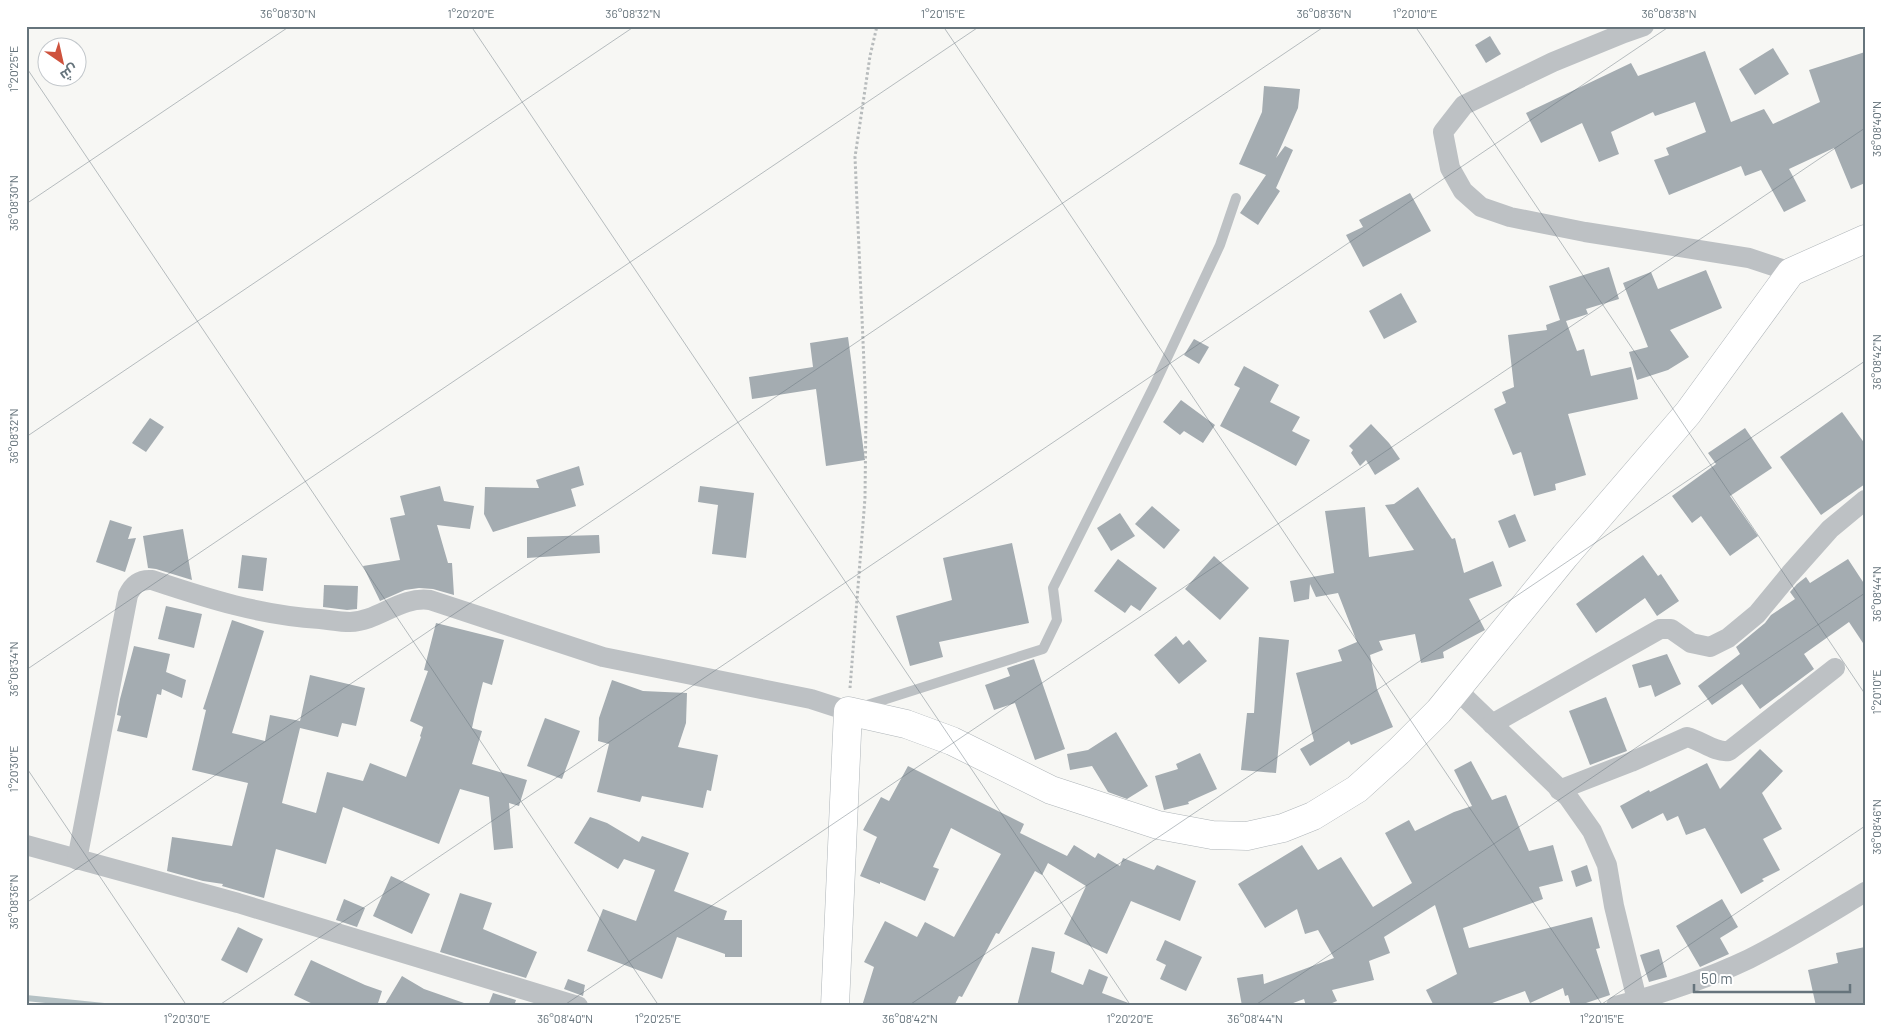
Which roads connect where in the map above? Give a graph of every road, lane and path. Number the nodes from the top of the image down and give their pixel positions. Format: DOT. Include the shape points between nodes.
graph roads {
  1 [pos="878,26"];
  2 [pos="1644,26"];
  3 [pos="1623,29"];
  4 [pos="1236,198"];
  5 [pos="1865,239"];
  6 [pos="1791,272"];
  7 [pos="1865,500"];
  8 [pos="1836,668"];
  9 [pos="1456,689"];
  10 [pos="848,712"];
  11 [pos="1492,724"];
  12 [pos="1559,790"];
  13 [pos="26,846"];
  14 [pos="77,860"];
  15 [pos="1865,892"];
  16 [pos="1637,1000"];
  17 [pos="578,1006"];
  18 [pos="836,1006"];
  19 [pos="1616,1006"];
  1 -- 10 [label="path" via="870,56 856,157 866,410 865,498"];
  2 -- 3 [label="street"];
  3 -- 6 [label="street" via="1464,105 1443,132 1450,168 1464,192 1481,208 1510,217 1749,258"];
  4 -- 10 [label="lane" via="1204,280 1053,588 1057,620 1043,650"];
  5 -- 6 [label="main road"];
  6 -- 9 [label="main road" via="1688,413"];
  7 -- 11 [label="street" via="1830,528 1757,614 1728,638 1710,647 1691,643 1671,630 1660,629"];
  8 -- 12 [label="street" via="1729,751 1719,751 1696,738 1687,737"];
  9 -- 10 [label="main road" via="1439,711 1357,788 1313,816 1283,828 1247,836 1212,836 1140,820 1051,790 952,741 906,724"];
  9 -- 11 [label="street"];
  10 -- 14 [label="street" via="811,699 603,657 430,600 416,598 351,622 289,617 224,604 144,579 132,586 128,594"];
  10 -- 18 [label="main road"];
  11 -- 12 [label="street"];
  12 -- 16 [label="street" via="1568,797 1592,831 1607,865"];
  13 -- 14 [label="street"];
  14 -- 17 [label="street" via="238,903"];
  15 -- 16 [label="street" via="1750,958 1715,974"];
  16 -- 19 [label="street"];
}
